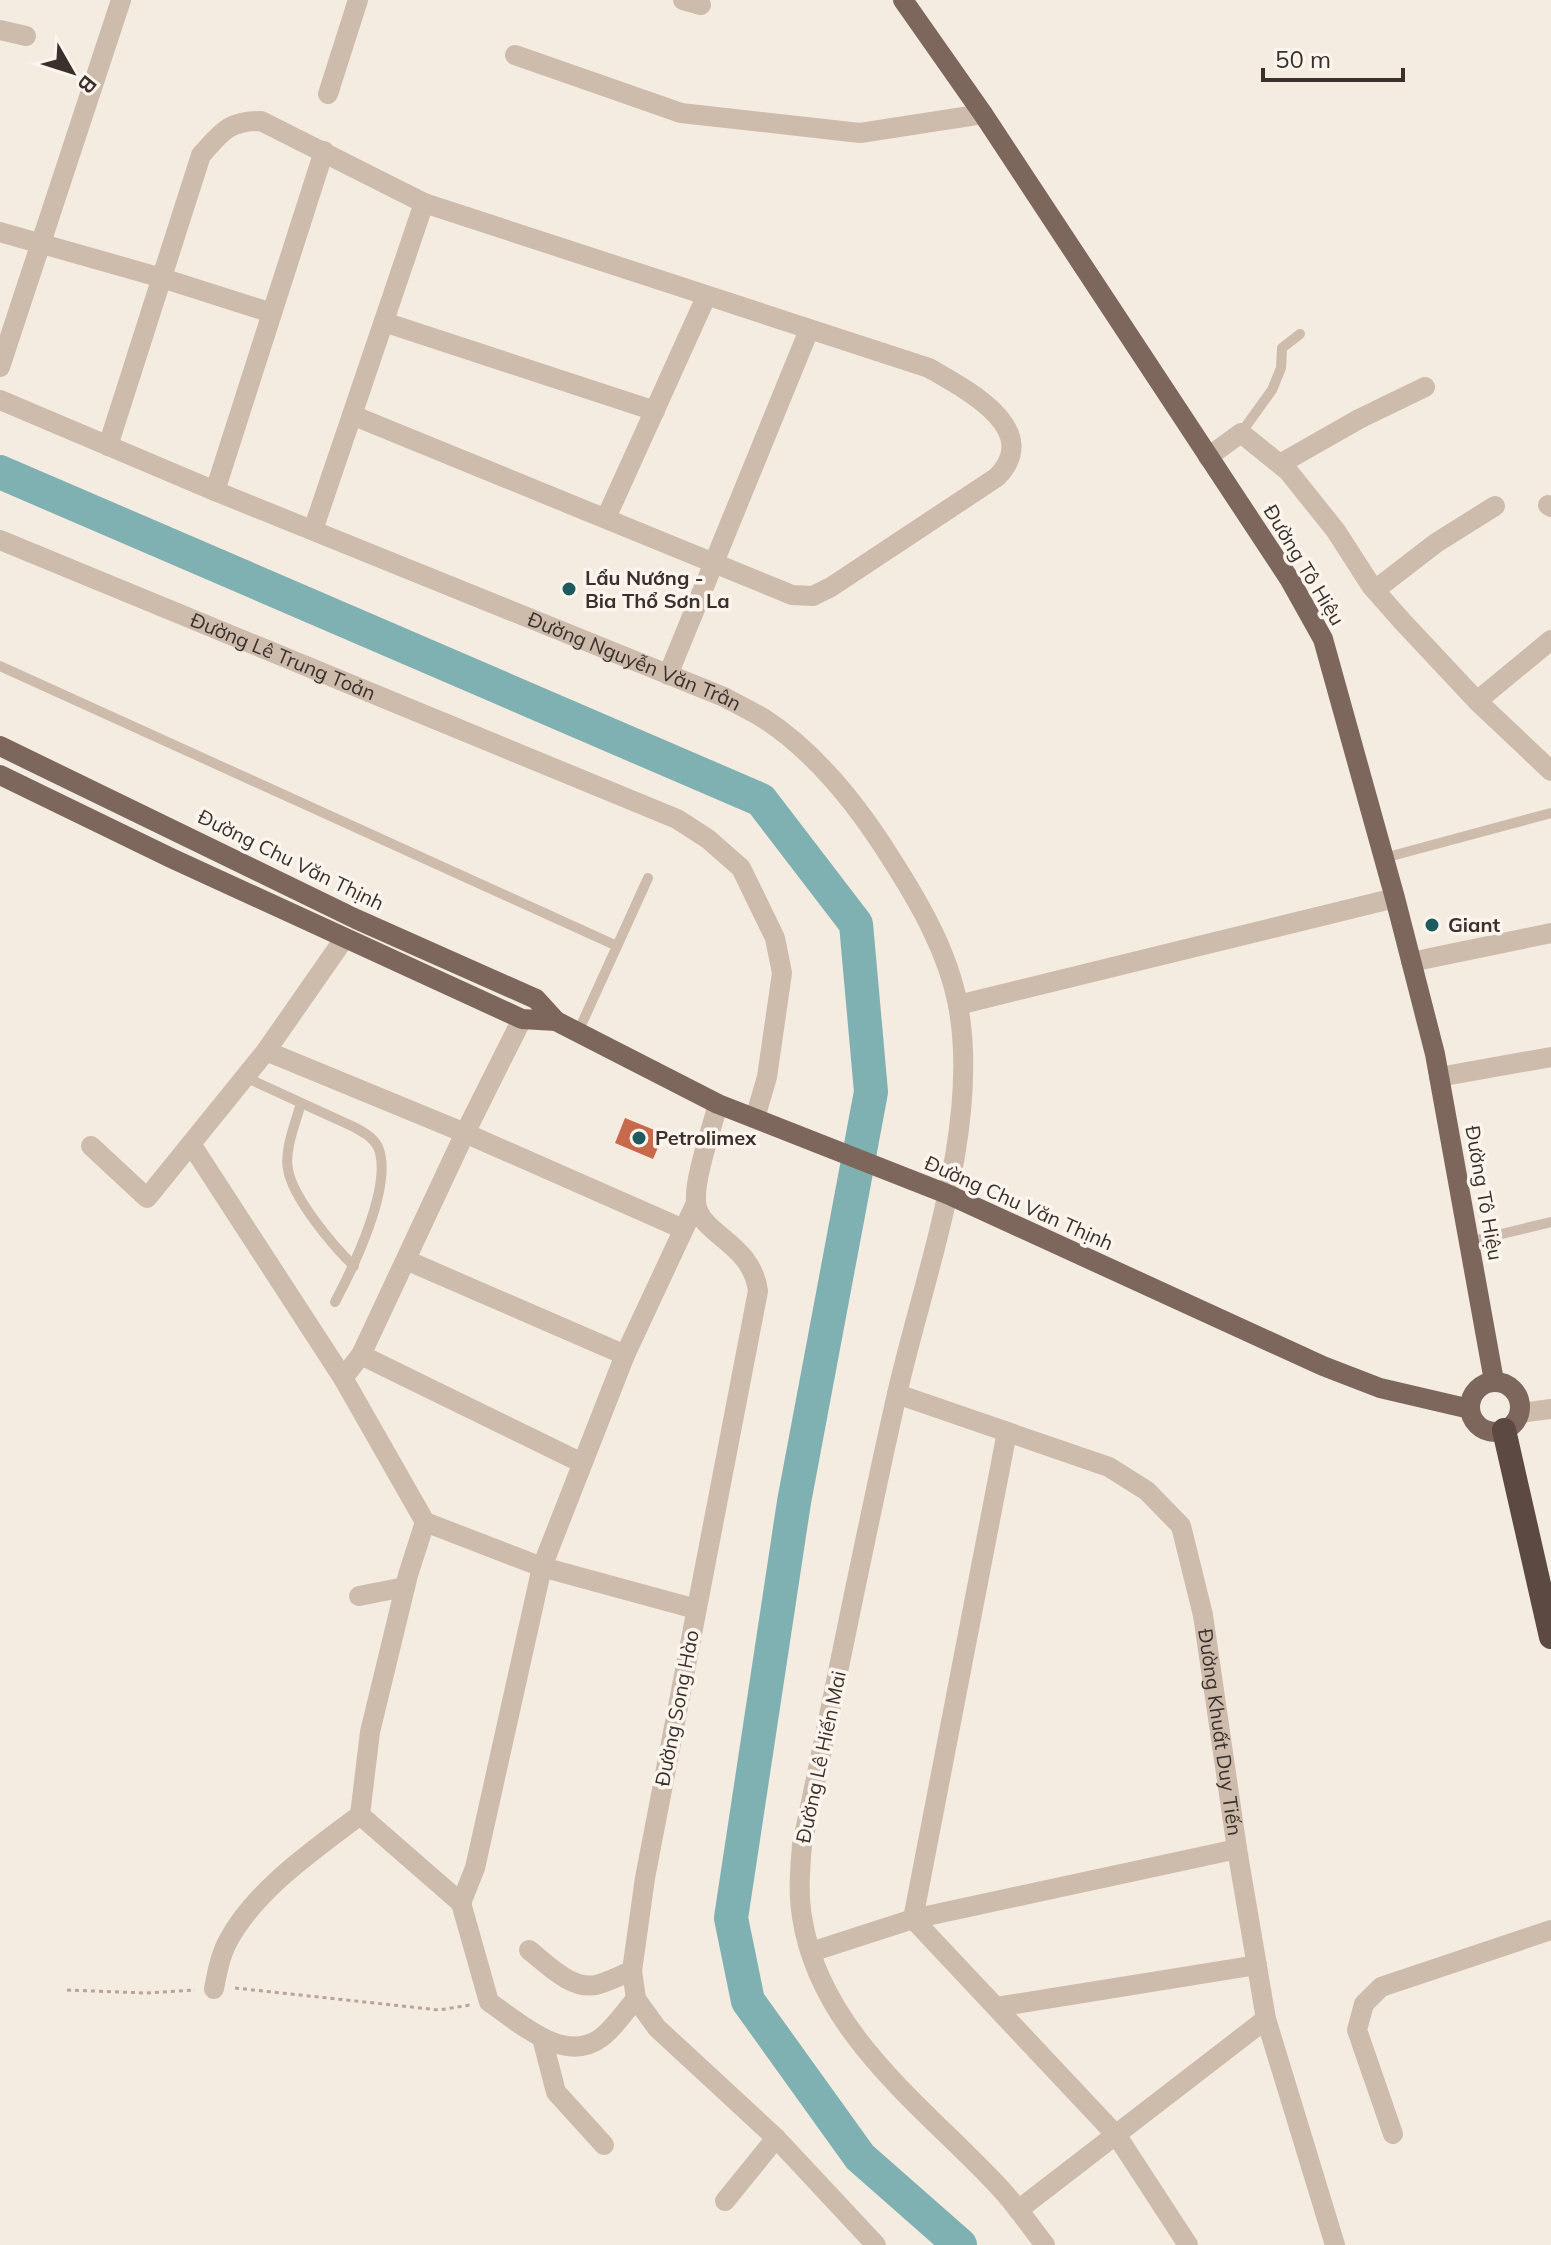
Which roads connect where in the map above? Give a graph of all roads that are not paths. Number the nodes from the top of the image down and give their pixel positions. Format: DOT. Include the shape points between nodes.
graph roads {
  1 [pos="121,0"];
  2 [pos="358,0"];
  3 [pos="903,0"];
  4 [pos="0,30"];
  5 [pos="26,36"];
  6 [pos="515,55"];
  7 [pos="328,94"];
  8 [pos="983,114"];
  9 [pos="324,151"];
  10 [pos="424,203"];
  11 [pos="0,232"];
  12 [pos="40,243"];
  13 [pos="162,278"];
  14 [pos="706,297"];
  15 [pos="272,313"];
  16 [pos="384,322"];
  17 [pos="809,330"];
  18 [pos="1300,334"];
  19 [pos="0,367"];
  20 [pos="1425,387"];
  21 [pos="0,400"];
  22 [pos="655,411"];
  23 [pos="352,415"];
  24 [pos="1241,433"];
  25 [pos="108,446"];
  26 [pos="1208,457"];
  27 [pos="1280,464"];
  28 [pos="215,491"];
  29 [pos="1495,506"];
  30 [pos="606,518"];
  31 [pos="313,530"];
  32 [pos="0,540"];
  33 [pos="714,563"];
  34 [pos="1375,590"];
  35 [pos="1551,640"];
  36 [pos="0,666"];
  37 [pos="668,675"];
  38 [pos="1477,701"];
  39 [pos="0,746"];
  40 [pos="1551,771"];
  41 [pos="0,775"];
  42 [pos="1551,813"];
  43 [pos="1384,858"];
  44 [pos="648,878"];
  45 [pos="1395,898"];
  46 [pos="1551,933"];
  47 [pos="344,939"];
  48 [pos="617,946"];
  49 [pos="1411,962"];
  50 [pos="958,1005"];
  51 [pos="522,1019"];
  52 [pos="556,1021"];
  53 [pos="578,1032"];
  54 [pos="266,1051"];
  55 [pos="1551,1057"];
  56 [pos="245,1077"];
  57 [pos="1439,1077"];
  58 [pos="301,1103"];
  59 [pos="718,1104"];
  60 [pos="755,1118"];
  61 [pos="465,1133"];
  62 [pos="191,1144"];
  63 [pos="91,1146"];
  64 [pos="937,1191"];
  65 [pos="696,1203"];
  66 [pos="1551,1222"];
  67 [pos="683,1229"];
  68 [pos="1468,1242"];
  69 [pos="406,1260"];
  70 [pos="354,1266"];
  71 [pos="335,1302"];
  72 [pos="361,1355"];
  73 [pos="625,1355"];
  74 [pos="343,1378"];
  75 [pos="1494,1381"];
  76 [pos="897,1394"];
  77 [pos="1470,1409"];
  78 [pos="1551,1409"];
  79 [pos="1512,1422"];
  80 [pos="1007,1432"];
  81 [pos="582,1463"];
  82 [pos="425,1522"];
  83 [pos="542,1567"];
  84 [pos="405,1587"];
  85 [pos="359,1596"];
  86 [pos="696,1609"];
  87 [pos="1551,1637"];
  88 [pos="360,1815"];
  89 [pos="1237,1849"];
  90 [pos="461,1903"];
  91 [pos="913,1919"];
  92 [pos="1551,1930"];
  93 [pos="529,1950"];
  94 [pos="811,1952"];
  95 [pos="1257,1965"];
  96 [pos="632,1971"];
  97 [pos="214,1989"];
  98 [pos="636,1999"];
  99 [pos="996,2007"];
  100 [pos="1266,2019"];
  101 [pos="542,2038"];
  102 [pos="1393,2134"];
  103 [pos="1117,2136"];
  104 [pos="776,2138"];
  105 [pos="604,2145"];
  106 [pos="725,2201"];
  107 [pos="1018,2210"];
  108 [pos="876,2245"];
  109 [pos="1045,2245"];
  110 [pos="1188,2245"];
  111 [pos="1335,2245"];
  1 -- 12 [label="street"];
  2 -- 7 [label="street"];
  3 -- 8 [label="main road, Đường Tô Hiệu"];
  4 -- 5 [label="street"];
  6 -- 8 [label="street" via="681,113 860,133"];
  8 -- 26 [label="main road, Đường Tô Hiệu"];
  9 -- 10 [label="street"];
  9 -- 13 [label="street" via="261,121 239,121 219,135 201,155"];
  9 -- 15 [label="street"];
  10 -- 14 [label="street"];
  10 -- 16 [label="street"];
  11 -- 12 [label="street"];
  12 -- 13 [label="street"];
  12 -- 19 [label="street"];
  13 -- 15 [label="street"];
  13 -- 25 [label="street"];
  14 -- 17 [label="street"];
  14 -- 22 [label="street"];
  15 -- 28 [label="street"];
  16 -- 22 [label="street"];
  16 -- 23 [label="street"];
  17 -- 33 [label="street"];
  17 -- 33 [label="street" via="929,368 965,389 1004,425 1012,453 1007,466 813,596 792,595"];
  18 -- 24 [label="lane" via="1282,348 1272,390"];
  20 -- 27 [label="street"];
  21 -- 25 [label="street, Đường Nguyễn Văn Trân"];
  22 -- 30 [label="street"];
  23 -- 30 [label="street"];
  23 -- 31 [label="street"];
  24 -- 26 [label="street"];
  24 -- 27 [label="street"];
  25 -- 28 [label="street, Đường Nguyễn Văn Trân"];
  26 -- 43 [label="main road, Đường Tô Hiệu" via="1323,639"];
  27 -- 34 [label="street" via="1336,531"];
  28 -- 31 [label="street, Đường Nguyễn Văn Trân"];
  29 -- 34 [label="street"];
  30 -- 33 [label="street"];
  31 -- 37 [label="street, Đường Nguyễn Văn Trân"];
  32 -- 60 [label="street, Đường Lê Trung Toản" via="677,819 708,839 741,868 775,938 782,973 767,1077"];
  33 -- 37 [label="street"];
  34 -- 38 [label="street"];
  35 -- 38 [label="street"];
  36 -- 48 [label="lane"];
  37 -- 50 [label="street, Đường Nguyễn Văn Trân" via="764,719 839,789 908,884 942,953"];
  38 -- 40 [label="street"];
  39 -- 52 [label="main road, Đường Chu Văn Thịnh" via="356,919 536,999"];
  41 -- 47 [label="main road, Đường Chu Văn Thịnh"];
  42 -- 43 [label="lane"];
  43 -- 45 [label="main road, Đường Tô Hiệu"];
  44 -- 48 [label="lane"];
  45 -- 49 [label="main road, Đường Tô Hiệu"];
  45 -- 50 [label="street"];
  46 -- 49 [label="street"];
  47 -- 51 [label="main road, Đường Chu Văn Thịnh"];
  47 -- 54 [label="street"];
  48 -- 53 [label="lane"];
  49 -- 57 [label="main road, Đường Tô Hiệu"];
  50 -- 64 [label="street, Đường Nguyễn Văn Trân" via="962,1083"];
  51 -- 52 [label="main road, Đường Chu Văn Thịnh"];
  51 -- 61 [label="street"];
  52 -- 53 [label="main road, Đường Chu Văn Thịnh"];
  53 -- 59 [label="main road, Đường Chu Văn Thịnh"];
  54 -- 56 [label="street"];
  54 -- 61 [label="street"];
  55 -- 57 [label="street"];
  56 -- 58 [label="lane"];
  56 -- 62 [label="street"];
  57 -- 68 [label="main road, Đường Tô Hiệu"];
  58 -- 70 [label="lane" via="287,1168 333,1246"];
  58 -- 70 [label="lane" via="366,1133 378,1148 383,1169"];
  59 -- 60 [label="main road, Đường Chu Văn Thịnh"];
  59 -- 65 [label="street"];
  60 -- 64 [label="main road, Đường Chu Văn Thịnh"];
  61 -- 67 [label="street"];
  61 -- 69 [label="street"];
  62 -- 63 [label="street" via="147,1198"];
  62 -- 74 [label="street"];
  64 -- 76 [label="street, Đường Lê Hiến Mai"];
  64 -- 77 [label="main road, Đường Chu Văn Thịnh" via="1323,1366 1380,1388"];
  65 -- 67 [label="street"];
  65 -- 86 [label="street, Đường Song Hào" via="711,1229 749,1263 758,1291"];
  66 -- 68 [label="lane"];
  67 -- 73 [label="street"];
  68 -- 75 [label="main road, Đường Tô Hiệu"];
  69 -- 72 [label="street"];
  69 -- 73 [label="street"];
  70 -- 71 [label="lane"];
  72 -- 74 [label="street"];
  72 -- 81 [label="street"];
  73 -- 81 [label="street"];
  74 -- 82 [label="street"];
  75 -- 77 [label="main road" via="1476,1390"];
  75 -- 79 [label="main road" via="1515,1391 1521,1405"];
  76 -- 80 [label="street, Đường Khuất Duy Tiến"];
  76 -- 94 [label="street, Đường Lê Hiến Mai" via="802,1845 802,1917"];
  77 -- 79 [label="main road" via="1476,1423 1489,1431"];
  78 -- 79 [label="street"];
  79 -- 87 [label="highway"];
  80 -- 89 [label="street, Đường Khuất Duy Tiến" via="1109,1467 1147,1491 1181,1526 1203,1615"];
  80 -- 91 [label="street"];
  81 -- 83 [label="street"];
  82 -- 83 [label="street"];
  82 -- 84 [label="street"];
  83 -- 86 [label="street"];
  83 -- 90 [label="street" via="475,1868"];
  84 -- 85 [label="street"];
  84 -- 88 [label="street" via="370,1732"];
  86 -- 96 [label="street, Đường Song Hào"];
  88 -- 90 [label="street"];
  88 -- 97 [label="street" via="283,1875 243,1919 228,1941"];
  89 -- 91 [label="street"];
  89 -- 95 [label="street, Đường Khuất Duy Tiến"];
  90 -- 101 [label="street" via="489,2002"];
  91 -- 94 [label="street"];
  91 -- 99 [label="street"];
  92 -- 102 [label="street" via="1381,1987 1364,2004 1357,2030"];
  93 -- 96 [label="street" via="581,1985"];
  94 -- 107 [label="street, Đường Lê Hiến Mai" via="832,2002 872,2059"];
  95 -- 99 [label="street"];
  95 -- 100 [label="street, Đường Khuất Duy Tiến"];
  96 -- 98 [label="street, Đường Song Hào"];
  98 -- 101 [label="street" via="591,2043 568,2047"];
  98 -- 104 [label="street, Đường Song Hào" via="657,2028"];
  99 -- 103 [label="street"];
  100 -- 103 [label="street"];
  100 -- 111 [label="street, Đường Khuất Duy Tiến"];
  101 -- 105 [label="street" via="556,2092"];
  103 -- 107 [label="street"];
  103 -- 110 [label="street"];
  104 -- 106 [label="street"];
  104 -- 108 [label="street, Đường Song Hào"];
  107 -- 109 [label="street, Đường Lê Hiến Mai"];
}
